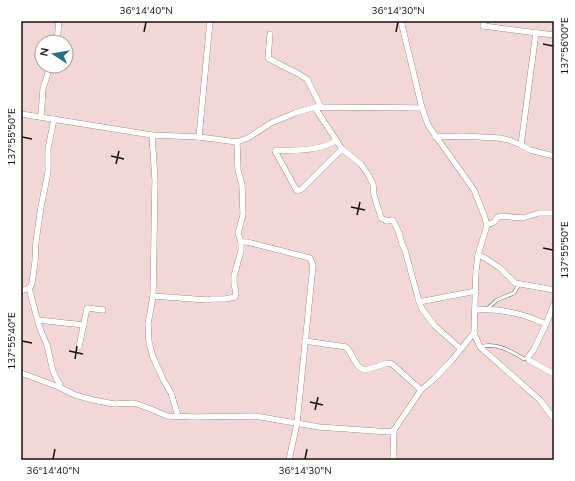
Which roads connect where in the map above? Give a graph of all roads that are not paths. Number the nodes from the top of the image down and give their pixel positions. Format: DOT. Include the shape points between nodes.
graph roads {
  1 [pos="59,21"];
  2 [pos="210,21"];
  3 [pos="400,21"];
  4 [pos="484,21"];
  5 [pos="536,32"];
  6 [pos="58,34"];
  7 [pos="270,34"];
  8 [pos="554,35"];
  9 [pos="47,74"];
  10 [pos="318,107"];
  11 [pos="422,108"];
  12 [pos="21,114"];
  13 [pos="41,118"];
  14 [pos="54,119"];
  15 [pos="152,135"];
  16 [pos="436,136"];
  17 [pos="199,138"];
  18 [pos="336,141"];
  19 [pos="237,142"];
  20 [pos="521,145"];
  21 [pos="342,149"];
  22 [pos="554,156"];
  23 [pos="554,213"];
  24 [pos="487,225"];
  25 [pos="241,242"];
  26 [pos="478,255"];
  27 [pos="519,284"];
  28 [pos="29,288"];
  29 [pos="554,290"];
  30 [pos="21,291"];
  31 [pos="476,291"];
  32 [pos="153,296"];
  33 [pos="420,302"];
  34 [pos="554,304"];
  35 [pos="487,309"];
  36 [pos="102,310"];
  37 [pos="475,310"];
  38 [pos="38,320"];
  39 [pos="546,324"];
  40 [pos="84,325"];
  41 [pos="474,333"];
  42 [pos="305,341"];
  43 [pos="80,347"];
  44 [pos="480,347"];
  45 [pos="461,349"];
  46 [pos="528,357"];
  47 [pos="21,373"];
  48 [pos="554,374"];
  49 [pos="60,387"];
  50 [pos="421,390"];
  51 [pos="178,416"];
  52 [pos="553,416"];
  53 [pos="297,423"];
  54 [pos="394,430"];
  55 [pos="289,460"];
  56 [pos="393,460"];
  1 -- 6 [label="street"];
  2 -- 17 [label="street"];
  3 -- 11 [label="street"];
  4 -- 5 [label="street" via="483,26"];
  5 -- 8 [label="street"];
  5 -- 20 [label="street"];
  7 -- 10 [label="street" via="268,58 307,79"];
  9 -- 13 [label="street" via="42,89"];
  10 -- 11 [label="street"];
  10 -- 18 [label="street" via="317,112"];
  10 -- 19 [label="street" via="271,123"];
  11 -- 16 [label="street" via="428,125"];
  12 -- 13 [label="street"];
  13 -- 14 [label="street"];
  14 -- 15 [label="street"];
  14 -- 28 [label="street" via="48,148 48,172 36,241 32,283"];
  15 -- 17 [label="street"];
  15 -- 32 [label="street" via="155,180"];
  16 -- 20 [label="street" via="499,138"];
  16 -- 24 [label="street" via="474,190"];
  17 -- 19 [label="street"];
  18 -- 21 [label="street"];
  18 -- 21 [label="street" via="319,147 275,151 297,191"];
  19 -- 25 [label="street" via="238,170 242,185 243,216 238,233"];
  20 -- 22 [label="street"];
  21 -- 33 [label="street" via="361,164 369,176 381,218 393,220 405,250"];
  23 -- 24 [label="street" via="539,213 523,218 501,216"];
  24 -- 26 [label="street"];
  25 -- 32 [label="street" via="234,276 235,297 207,300"];
  25 -- 42 [label="street" via="310,258 313,265"];
  26 -- 27 [label="street" via="500,268"];
  26 -- 31 [label="street"];
  27 -- 29 [label="street"];
  27 -- 35 [label="lane" via="514,293 497,300"];
  28 -- 30 [label="street"];
  28 -- 38 [label="street"];
  31 -- 33 [label="street"];
  31 -- 37 [label="street"];
  32 -- 51 [label="street" via="148,324 149,342"];
  33 -- 45 [label="street" via="435,326"];
  34 -- 39 [label="street"];
  35 -- 37 [label="street"];
  35 -- 39 [label="street" via="521,315"];
  36 -- 40 [label="street" via="87,308"];
  37 -- 41 [label="street"];
  38 -- 40 [label="street"];
  38 -- 49 [label="street"];
  39 -- 46 [label="street"];
  40 -- 43 [label="street"];
  41 -- 44 [label="street"];
  41 -- 45 [label="street"];
  42 -- 50 [label="street" via="346,347 362,370 392,364"];
  42 -- 53 [label="street"];
  44 -- 46 [label="lane" via="486,345 506,348 524,359"];
  44 -- 52 [label="street" via="540,400"];
  45 -- 50 [label="street"];
  46 -- 48 [label="street"];
  47 -- 49 [label="street"];
  49 -- 51 [label="street" via="93,400 114,404 134,403 167,416"];
  50 -- 54 [label="street"];
  51 -- 53 [label="street" via="255,416"];
  53 -- 54 [label="street" via="319,427 390,432"];
  53 -- 55 [label="street"];
  54 -- 56 [label="street"];
}
